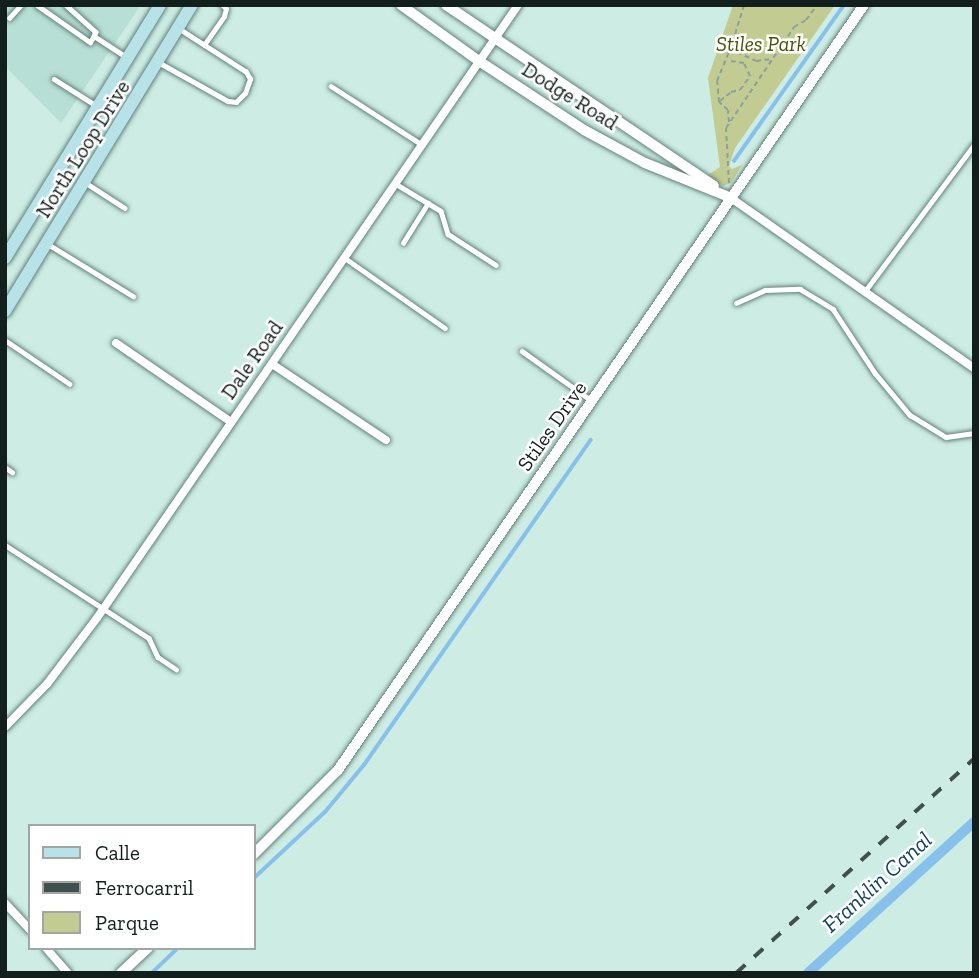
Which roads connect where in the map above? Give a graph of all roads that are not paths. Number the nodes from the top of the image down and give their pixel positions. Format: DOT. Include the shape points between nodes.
graph roads {
  1 [pos="21,5"];
  2 [pos="37,5"];
  3 [pos="66,5"];
  4 [pos="160,5"];
  5 [pos="192,5"];
  6 [pos="222,5"];
  7 [pos="401,5"];
  8 [pos="446,5"];
  9 [pos="518,5"];
  10 [pos="863,5"];
  11 [pos="9,18"];
  12 [pos="179,29"];
  13 [pos="94,36"];
  14 [pos="495,39"];
  15 [pos="204,46"];
  16 [pos="126,57"];
  17 [pos="479,61"];
  18 [pos="159,62"];
  19 [pos="54,79"];
  20 [pos="331,86"];
  21 [pos="97,106"];
  22 [pos="422,145"];
  23 [pos="972,148"];
  24 [pos="85,183"];
  25 [pos="396,183"];
  26 [pos="731,198"];
  27 [pos="428,202"];
  28 [pos="125,208"];
  29 [pos="403,243"];
  30 [pos="47,244"];
  31 [pos="5,258"];
  32 [pos="344,258"];
  33 [pos="496,264"];
  34 [pos="865,290"];
  35 [pos="133,296"];
  36 [pos="736,303"];
  37 [pos="5,311"];
  38 [pos="445,328"];
  39 [pos="5,340"];
  40 [pos="116,343"];
  41 [pos="522,351"];
  42 [pos="272,364"];
  43 [pos="974,368"];
  44 [pos="70,384"];
  45 [pos="593,402"];
  46 [pos="231,422"];
  47 [pos="974,433"];
  48 [pos="386,440"];
  49 [pos="5,467"];
  50 [pos="12,472"];
  51 [pos="5,545"];
  52 [pos="104,608"];
  53 [pos="176,669"];
  54 [pos="5,727"];
  55 [pos="256,851"];
  56 [pos="5,903"];
  57 [pos="28,928"];
  58 [pos="48,950"];
  59 [pos="146,950"];
  60 [pos="68,973"];
  61 [pos="121,973"];
  1 -- 11 [label="lane"];
  2 -- 13 [label="lane" via="90,42"];
  3 -- 13 [label="lane" via="96,32"];
  4 -- 16 [label="main road, North Loop Drive"];
  5 -- 12 [label="main road, North Loop Drive"];
  6 -- 15 [label="lane" via="224,16"];
  7 -- 17 [label="street, Dodge Road"];
  8 -- 14 [label="street, Dodge Road"];
  9 -- 14 [label="street, Dale Road"];
  10 -- 26 [label="street, Stiles Drive"];
  12 -- 15 [label="lane"];
  12 -- 18 [label="main road, North Loop Drive"];
  13 -- 16 [label="lane"];
  14 -- 17 [label="street, Dale Road"];
  14 -- 26 [label="street, Dodge Road"];
  15 -- 18 [label="lane" via="250,79 236,102"];
  16 -- 21 [label="main road, North Loop Drive"];
  17 -- 22 [label="street, Dale Road"];
  17 -- 26 [label="street, Dodge Road" via="584,130 645,163"];
  18 -- 24 [label="main road, North Loop Drive"];
  19 -- 21 [label="lane"];
  20 -- 22 [label="lane"];
  21 -- 31 [label="main road, North Loop Drive"];
  22 -- 25 [label="street, Dale Road"];
  23 -- 34 [label="lane"];
  24 -- 28 [label="lane"];
  24 -- 30 [label="main road, North Loop Drive"];
  25 -- 27 [label="lane"];
  25 -- 32 [label="street, Dale Road"];
  26 -- 34 [label="street, Dodge Road"];
  26 -- 45 [label="street, Stiles Drive"];
  27 -- 29 [label="lane"];
  27 -- 33 [label="lane" via="441,211 447,234"];
  30 -- 35 [label="lane"];
  30 -- 37 [label="main road, North Loop Drive"];
  32 -- 38 [label="lane"];
  32 -- 42 [label="street, Dale Road"];
  34 -- 43 [label="street, Dodge Road"];
  36 -- 47 [label="lane" via="765,290 800,289 833,309 875,373 910,415 946,437"];
  39 -- 44 [label="lane"];
  40 -- 46 [label="street"];
  41 -- 45 [label="lane"];
  42 -- 46 [label="street, Dale Road"];
  42 -- 48 [label="street"];
  45 -- 55 [label="street, Stiles Drive" via="338,770"];
  46 -- 52 [label="street, Dale Road"];
  49 -- 50 [label="lane"];
  51 -- 52 [label="lane"];
  52 -- 53 [label="lane" via="149,638 158,657"];
  52 -- 54 [label="street, Dale Road" via="47,684"];
  56 -- 57 [label="street"];
  58 -- 60 [label="street"];
  59 -- 61 [label="street"];
}
